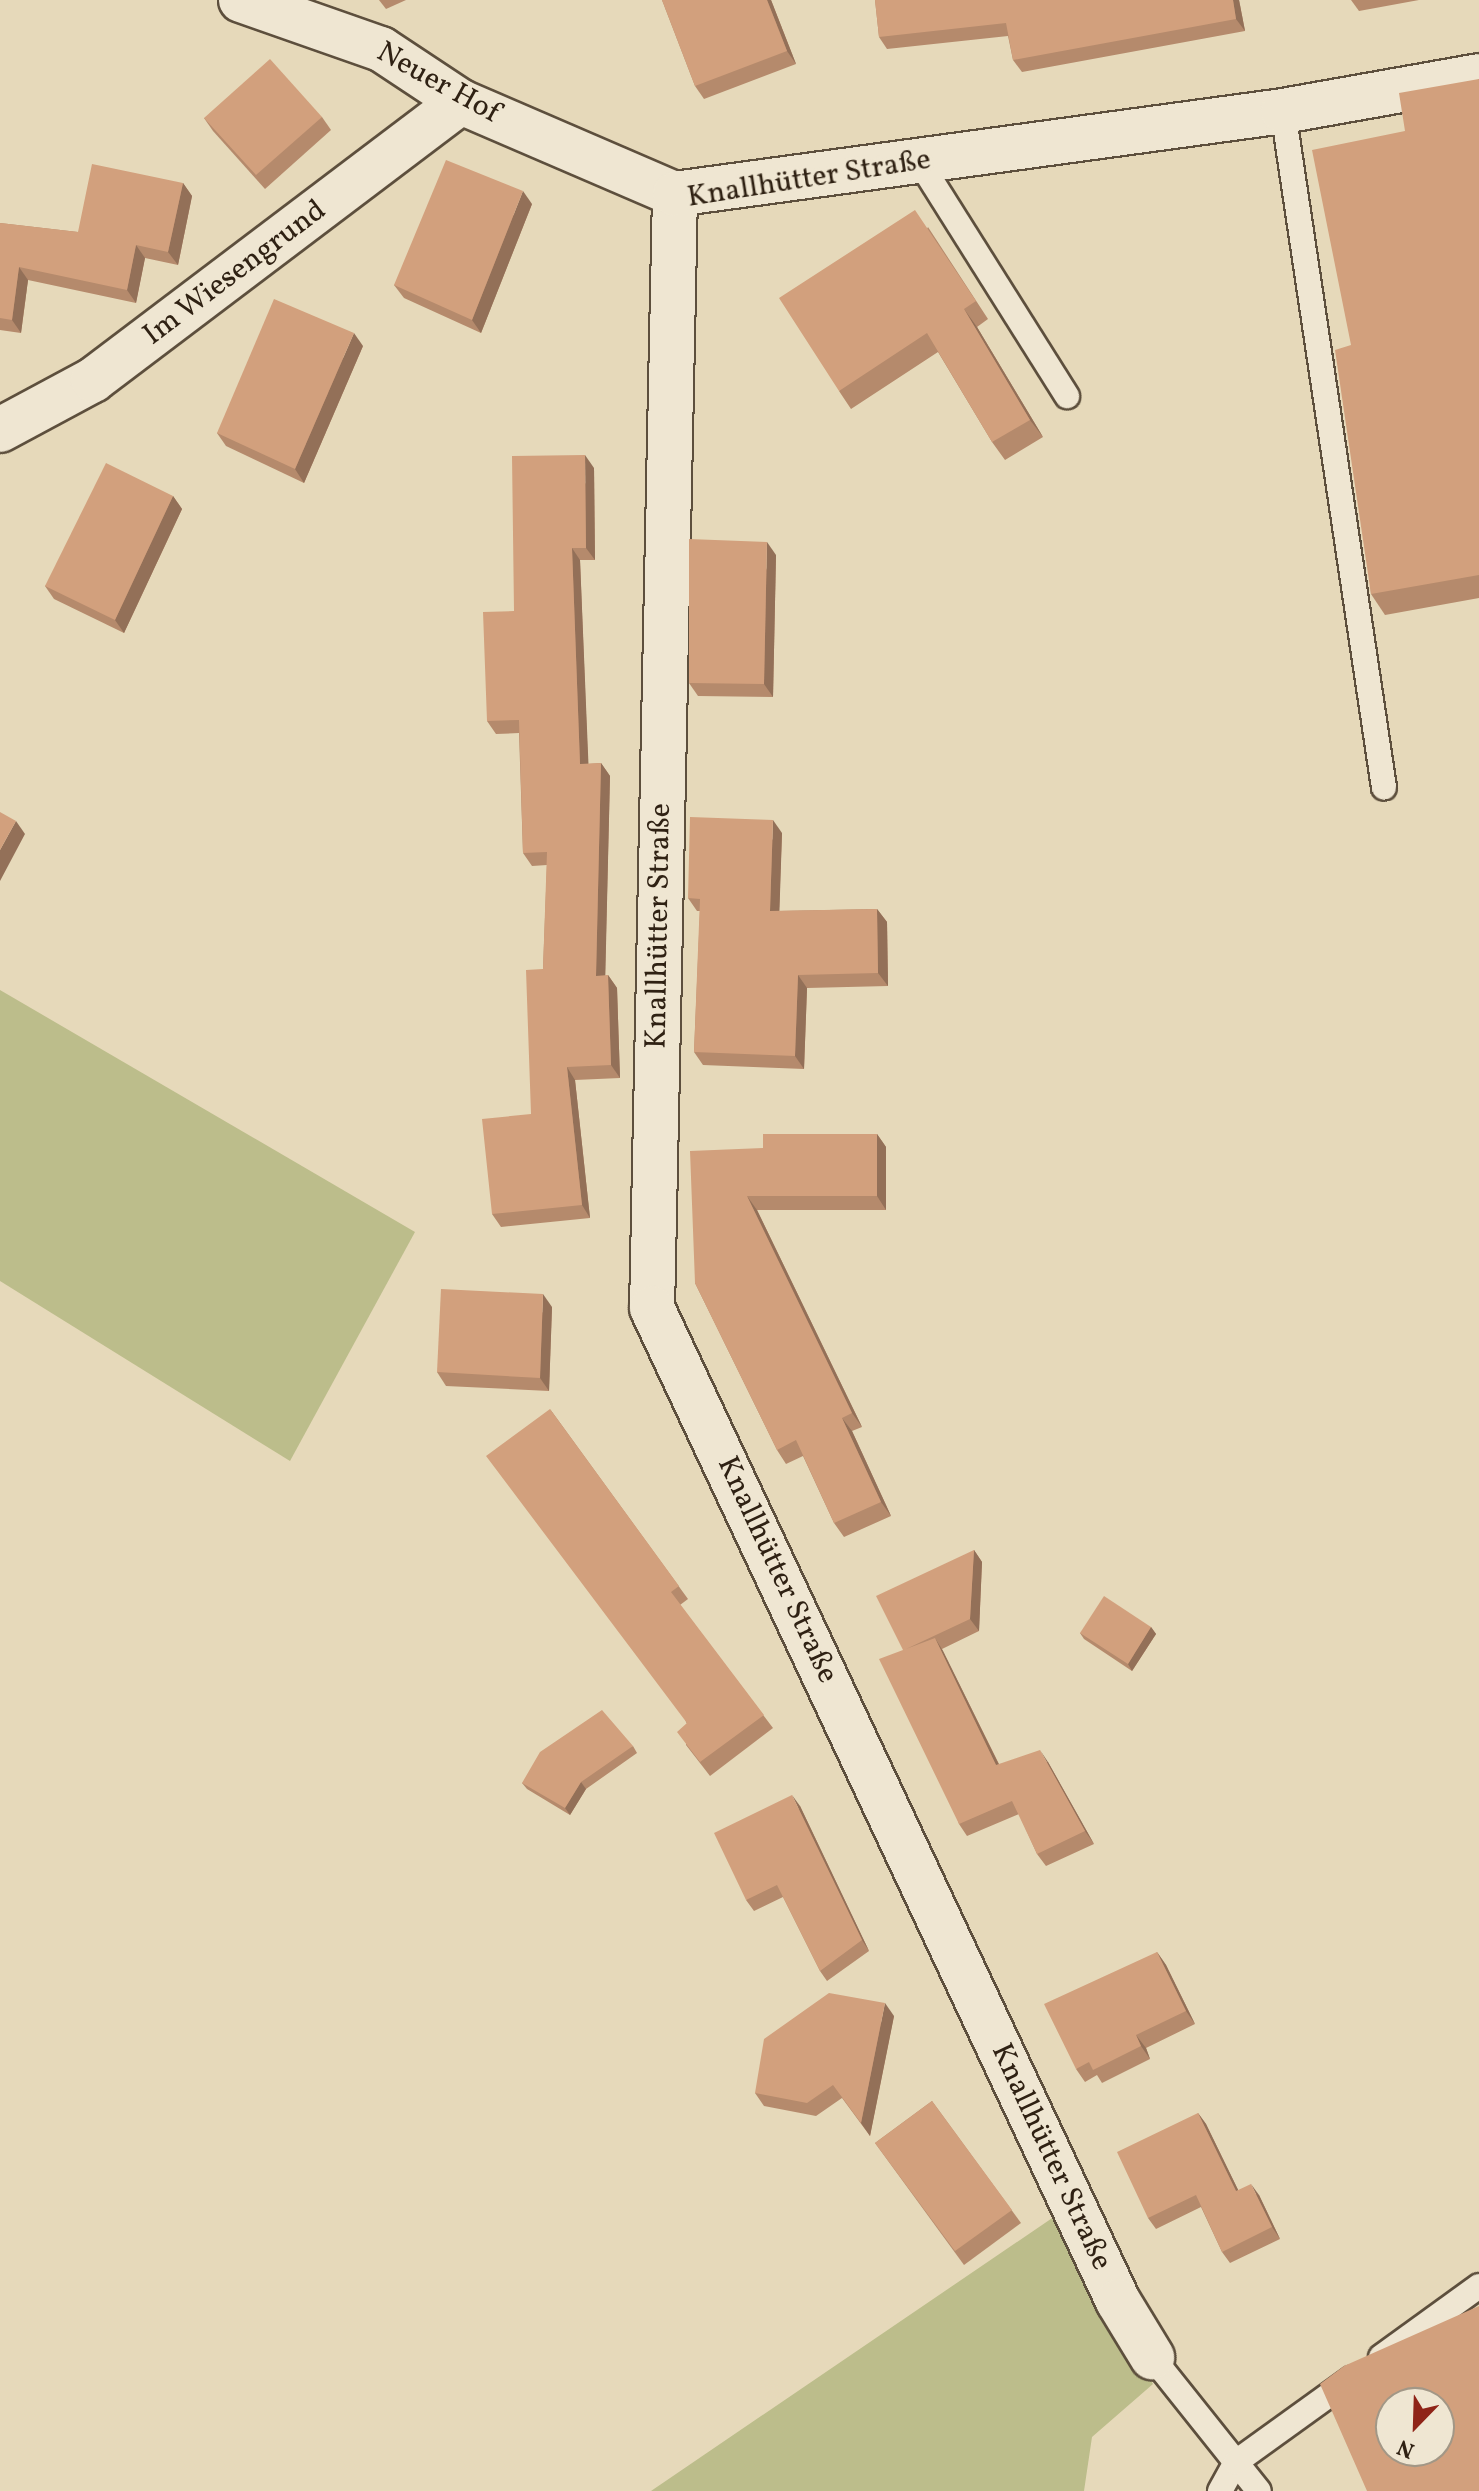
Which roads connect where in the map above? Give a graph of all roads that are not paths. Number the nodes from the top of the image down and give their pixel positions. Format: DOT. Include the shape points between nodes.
graph roads {
  1 [pos="241,0"];
  2 [pos="1479,76"];
  3 [pos="461,102"];
  4 [pos="1283,111"];
  5 [pos="919,161"];
  6 [pos="675,194"];
  7 [pos="1067,396"];
  8 [pos="0,430"];
  9 [pos="1384,788"];
  10 [pos="1479,2286"];
  11 [pos="1152,2357"];
  12 [pos="1236,2462"];
  13 [pos="1220,2491"];
  14 [pos="1259,2491"];
  1 -- 3 [label="street, Neuer Hof" via="381,49"];
  2 -- 4 [label="street, Knallhütter Straße"];
  3 -- 6 [label="street, Neuer Hof"];
  3 -- 8 [label="street, Im Wiesengrund" via="93,380"];
  4 -- 5 [label="street, Knallhütter Straße"];
  4 -- 9 [label="lane"];
  5 -- 6 [label="street, Knallhütter Straße"];
  5 -- 7 [label="lane"];
  6 -- 11 [label="street, Knallhütter Straße" via="652,1308 1118,2301"];
  10 -- 12 [label="lane"];
  11 -- 12 [label="lane"];
  12 -- 13 [label="lane"];
  12 -- 14 [label="lane"];
}
